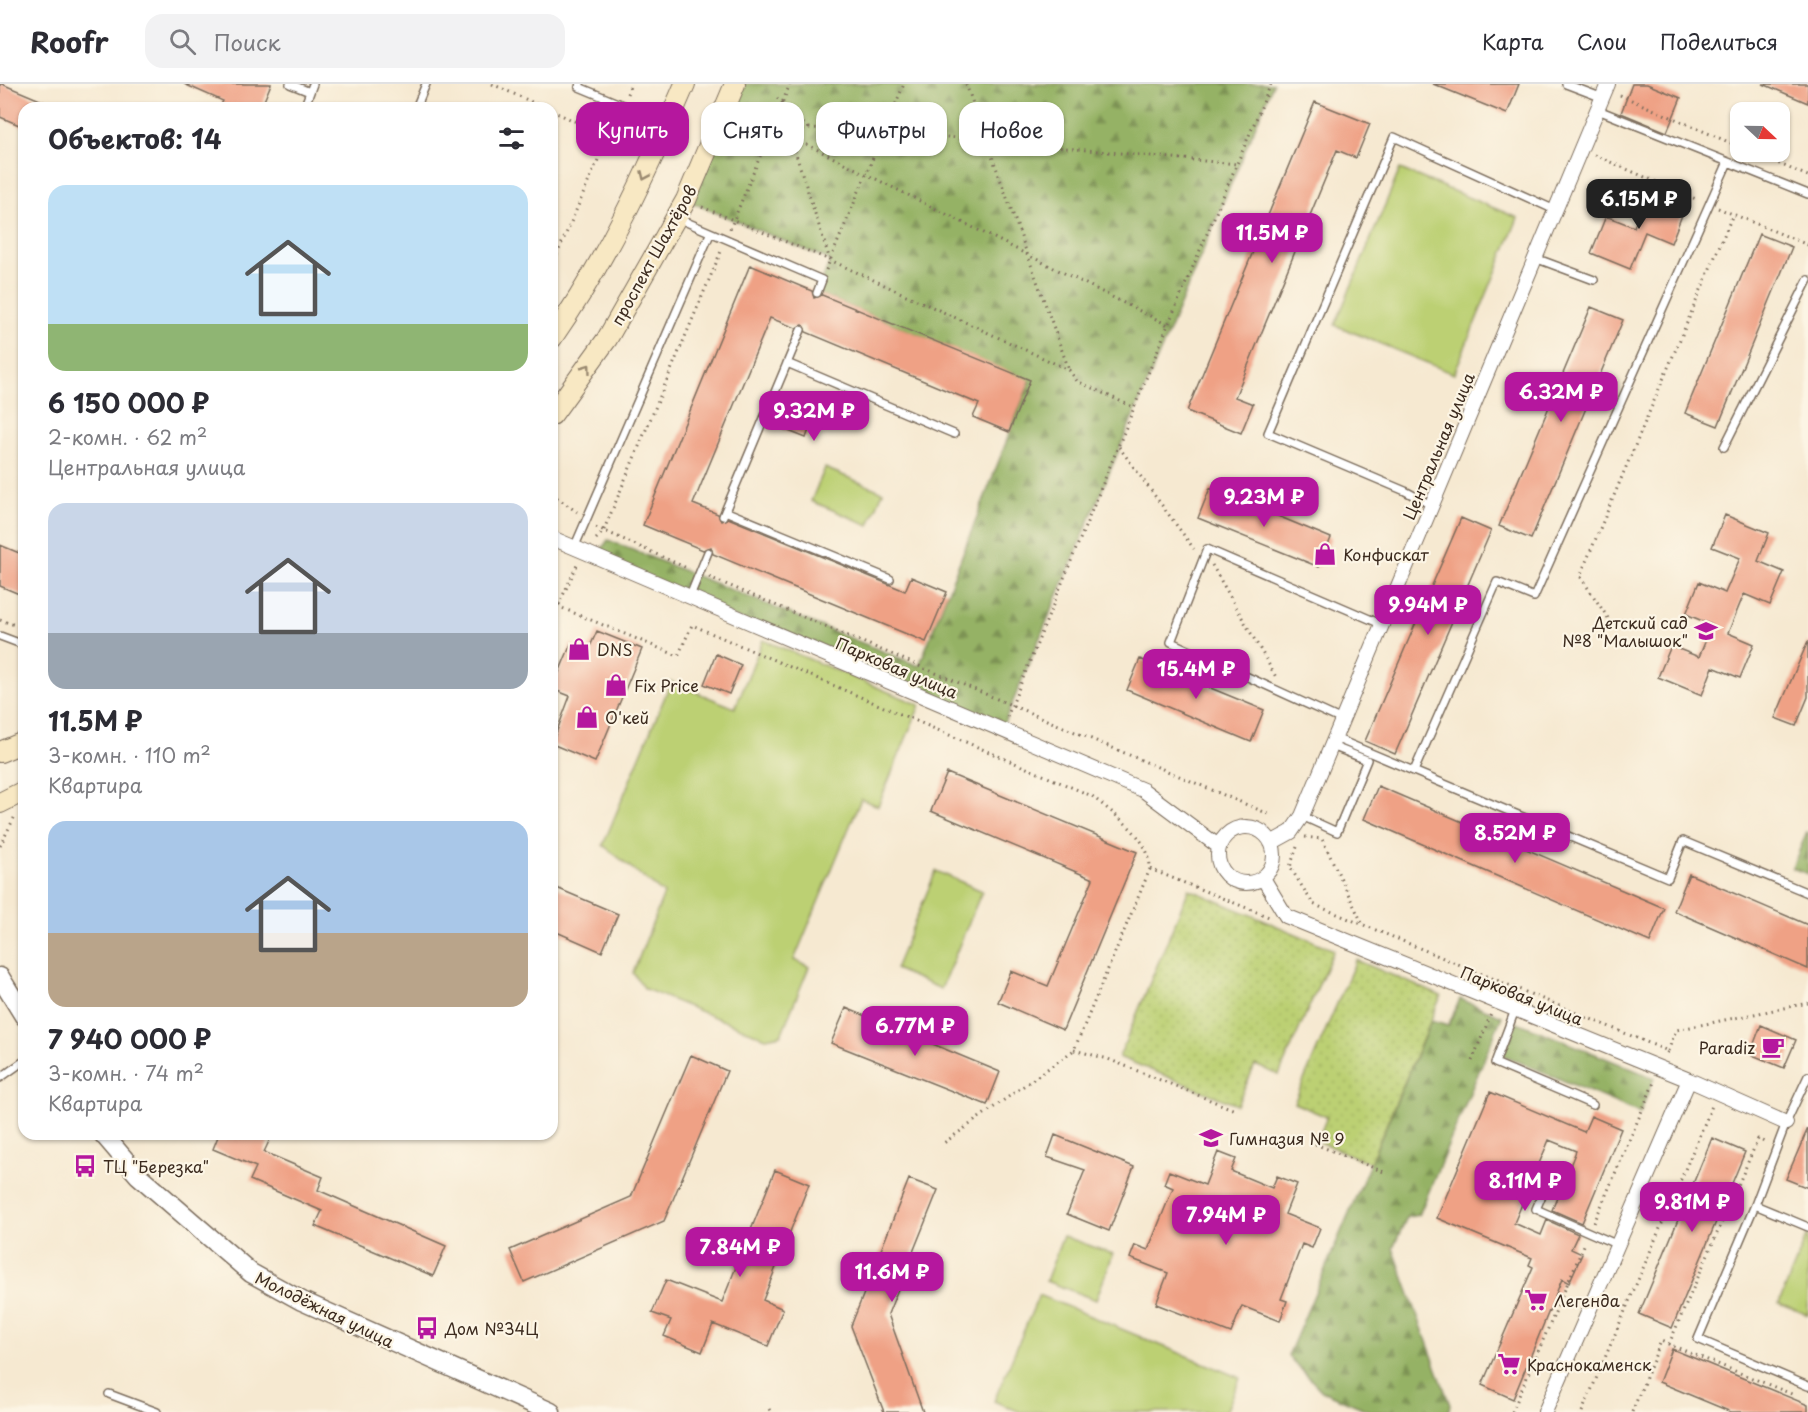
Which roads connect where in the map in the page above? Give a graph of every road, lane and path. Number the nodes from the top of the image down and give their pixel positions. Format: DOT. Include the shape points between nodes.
graph roads {
  1 [pos="290,84"];
  2 [pos="314,84"];
  3 [pos="426,84"];
  4 [pos="492,84"];
  5 [pos="631,84"];
  6 [pos="685,84"];
  7 [pos="735,84"];
  8 [pos="790,84"];
  9 [pos="904,84"];
  10 [pos="966,84"];
  11 [pos="1271,84"];
  12 [pos="1566,84"];
  13 [pos="577,85"];
  14 [pos="310,92"];
  15 [pos="1607,96"];
  16 [pos="777,98"];
  17 [pos="306,102"];
  18 [pos="418,102"];
  19 [pos="532,102"];
  20 [pos="613,102"];
  21 [pos="623,102"];
  22 [pos="677,102"];
  23 [pos="781,102"];
  24 [pos="782,102"];
  25 [pos="896,102"];
  26 [pos="973,102"];
  27 [pos="558,114"];
  28 [pos="576,122"];
  29 [pos="804,124"];
  30 [pos="808,128"];
  31 [pos="816,128"];
  32 [pos="804,130"];
  33 [pos="804,143"];
  34 [pos="1730,143"];
  35 [pos="1064,149"];
  36 [pos="1581,150"];
  37 [pos="599,156"];
  38 [pos="654,156"];
  39 [pos="760,156"];
  40 [pos="796,156"];
  41 [pos="873,156"];
  42 [pos="992,156"];
  43 [pos="1728,162"];
  44 [pos="1775,162"];
  45 [pos="1237,164"];
  46 [pos="866,174"];
  47 [pos="1808,176"];
  48 [pos="1808,194"];
  49 [pos="686,200"];
  50 [pos="1700,200"];
  51 [pos="1711,205"];
  52 [pos="1555,210"];
  53 [pos="1733,214"];
  54 [pos="676,218"];
  55 [pos="733,222"];
  56 [pos="729,232"];
  57 [pos="710,234"];
  58 [pos="724,243"];
  59 [pos="1808,245"];
  60 [pos="558,252"];
  61 [pos="1030,256"];
  62 [pos="1535,258"];
  63 [pos="830,260"];
  64 [pos="822,280"];
  65 [pos="1594,280"];
  66 [pos="1808,280"];
  67 [pos="817,293"];
  68 [pos="1168,325"];
  69 [pos="558,328"];
  70 [pos="801,330"];
  71 [pos="788,363"];
  72 [pos="1069,370"];
  73 [pos="558,407"];
  74 [pos="1135,408"];
  75 [pos="954,434"];
  76 [pos="1119,447"];
  77 [pos="1724,447"];
  78 [pos="1431,505"];
  79 [pos="603,532"];
  80 [pos="558,541"];
  81 [pos="578,550"];
  82 [pos="708,552"];
  83 [pos="1204,558"];
  84 [pos="699,573"];
  85 [pos="890,579"];
  86 [pos="690,596"];
  87 [pos="559,604"];
  88 [pos="1608,618"];
  89 [pos="0,620"];
  90 [pos="1381,624"];
  91 [pos="18,626"];
  92 [pos="0,636"];
  93 [pos="18,643"];
  94 [pos="1277,679"];
  95 [pos="1012,706"];
  96 [pos="1342,720"];
  97 [pos="1001,730"];
  98 [pos="1334,742"];
  99 [pos="18,744"];
  100 [pos="0,752"];
  101 [pos="1414,771"];
  102 [pos="18,794"];
  103 [pos="0,803"];
  104 [pos="16,815"];
  105 [pos="1271,815"];
  106 [pos="1302,816"];
  107 [pos="1300,836"];
  108 [pos="1271,843"];
  109 [pos="0,846"];
  110 [pos="1218,846"];
  111 [pos="1263,878"];
  112 [pos="1808,894"];
  113 [pos="1363,925"];
  114 [pos="0,977"];
  115 [pos="1808,1003"];
  116 [pos="18,1006"];
  117 [pos="1492,1009"];
  118 [pos="1515,1010"];
  119 [pos="1074,1050"];
  120 [pos="1668,1051"];
  121 [pos="1472,1061"];
  122 [pos="18,1065"];
  123 [pos="1808,1076"];
  124 [pos="0,1078"];
  125 [pos="1689,1080"];
  126 [pos="1718,1093"];
  127 [pos="1593,1105"];
  128 [pos="1235,1110"];
  129 [pos="1786,1123"];
  130 [pos="109,1140"];
  131 [pos="1315,1144"];
  132 [pos="941,1145"];
  133 [pos="1777,1148"];
  134 [pos="1553,1170"];
  135 [pos="1384,1172"];
  136 [pos="1755,1205"];
  137 [pos="1808,1227"];
  138 [pos="1618,1245"];
  139 [pos="1669,1344"];
  140 [pos="1808,1386"];
  141 [pos="109,1394"];
  142 [pos="1797,1396"];
  143 [pos="524,1407"];
  144 [pos="157,1412"];
  145 [pos="552,1412"];
  146 [pos="1545,1412"];
  147 [pos="1582,1412"];
  148 [pos="1632,1412"];
  1 -- 14 [label="lane"];
  2 -- 14 [label="lane"];
  3 -- 18 [label="lane"];
  4 -- 19 [label="path"];
  5 -- 21 [label="path"];
  6 -- 22 [label="main road"];
  7 -- 49 [label="main road, проспект Шахтёров"];
  8 -- 24 [label="path"];
  9 -- 25 [label="path"];
  10 -- 26 [label="path"];
  11 -- 45 [label="path"];
  12 -- 15 [label="lane"];
  13 -- 20 [label="lane"];
  14 -- 17 [label="lane"];
  15 -- 34 [label="path"];
  15 -- 36 [label="street, Центральная улица"];
  15 -- 43 [label="lane"];
  16 -- 23 [label="path"];
  27 -- 28 [label="path"];
  29 -- 30 [label="path"];
  30 -- 31 [label="path"];
  30 -- 32 [label="path"];
  33 -- 46 [label="path"];
  35 -- 45 [label="path"];
  36 -- 50 [label="path"];
  36 -- 52 [label="street, Центральная улица"];
  37 -- 60 [label="path"];
  38 -- 69 [label="main road, one-way" via="606,251"];
  39 -- 55 [label="path"];
  40 -- 63 [label="path"];
  41 -- 46 [label="path"];
  42 -- 61 [label="path"];
  43 -- 48 [label="lane"];
  43 -- 101 [label="lane" via="1533,597 1497,582"];
  44 -- 47 [label="path"];
  45 -- 68 [label="path"];
  46 -- 61 [label="path"];
  46 -- 63 [label="path"];
  49 -- 54 [label="main road, проспект Шахтёров"];
  49 -- 55 [label="path"];
  51 -- 53 [label="path"];
  52 -- 62 [label="street, Центральная улица"];
  52 -- 78 [label="lane" via="1394,137 1268,432"];
  53 -- 59 [label="path"];
  53 -- 88 [label="path" via="1580,576"];
  54 -- 57 [label="lane"];
  73 -- 54 [label="main road, проспект Шахтёров, one-way" via="607,339"];
  55 -- 56 [label="path"];
  55 -- 63 [label="path"];
  57 -- 64 [label="lane"];
  57 -- 81 [label="lane"];
  58 -- 79 [label="path"];
  61 -- 68 [label="path"];
  61 -- 72 [label="path"];
  62 -- 65 [label="lane"];
  62 -- 78 [label="street, Центральная улица"];
  63 -- 64 [label="path"];
  63 -- 72 [label="path"];
  64 -- 67 [label="lane"];
  66 -- 77 [label="lane"];
  68 -- 74 [label="path"];
  70 -- 71 [label="lane"];
  71 -- 75 [label="lane"];
  71 -- 85 [label="lane" via="724,514"];
  72 -- 74 [label="path" via="1077,381"];
  74 -- 76 [label="path"];
  76 -- 83 [label="path" via="1188,543"];
  76 -- 95 [label="path"];
  78 -- 90 [label="street, Центральная улица"];
  79 -- 81 [label="path"];
  79 -- 84 [label="path"];
  80 -- 81 [label="street, Парковая улица"];
  81 -- 86 [label="street, Парковая улица"];
  81 -- 87 [label="path"];
  82 -- 84 [label="lane"];
  83 -- 90 [label="lane" via="1208,549"];
  83 -- 94 [label="path" via="1215,568"];
  83 -- 96 [label="lane" via="1171,642"];
  84 -- 86 [label="lane"];
  84 -- 95 [label="path"];
  86 -- 97 [label="street, Парковая улица"];
  87 -- 119 [label="path" via="678,656 692,625 1092,796 1135,834 1151,856 1150,869"];
  89 -- 91 [label="path"];
  90 -- 96 [label="street, Центральная улица"];
  92 -- 93 [label="lane"];
  95 -- 97 [label="path"];
  95 -- 105 [label="path"];
  96 -- 98 [label="street, Центральная улица"];
  97 -- 110 [label="street, Парковая улица" via="1143,790"];
  98 -- 101 [label="lane"];
  98 -- 106 [label="street, Центральная улица"];
  98 -- 106 [label="lane" via="1367,760 1336,832"];
  99 -- 100 [label="main road"];
  101 -- 112 [label="lane" via="1668,878 1683,841"];
  102 -- 103 [label="main road"];
  104 -- 109 [label="path"];
  106 -- 108 [label="street, Центральная улица" via="1292,832"];
  107 -- 113 [label="path" via="1322,838"];
  108 -- 110 [label="street" via="1261,831 1245,826 1230,831"];
  108 -- 111 [label="street" via="1274,862"];
  110 -- 111 [label="street" via="1218,864 1232,881 1253,883"];
  111 -- 118 [label="street, Парковая улица" via="1286,916"];
  114 -- 116 [label="street"];
  115 -- 120 [label="path" via="1676,1030"];
  117 -- 121 [label="path"];
  118 -- 125 [label="street, Парковая улица"];
  118 -- 127 [label="lane" via="1495,1063"];
  119 -- 128 [label="path" via="1108,1059"];
  119 -- 132 [label="path"];
  122 -- 124 [label="lane"];
  123 -- 129 [label="lane"];
  125 -- 126 [label="street, Парковая улица"];
  125 -- 138 [label="street"];
  126 -- 129 [label="street, Парковая улица"];
  126 -- 147 [label="path"];
  129 -- 133 [label="lane"];
  130 -- 143 [label="street, Молодёжная улица" via="138,1174 251,1273"];
  131 -- 135 [label="path"];
  133 -- 136 [label="lane"];
  133 -- 139 [label="path" via="1758,1139"];
  134 -- 138 [label="lane" via="1536,1209"];
  136 -- 137 [label="lane"];
  136 -- 140 [label="lane" via="1698,1340"];
  138 -- 146 [label="street"];
  139 -- 142 [label="path"];
  139 -- 148 [label="path" via="1661,1341"];
  141 -- 144 [label="lane"];
  143 -- 145 [label="street, Молодёжная улица"];
}
